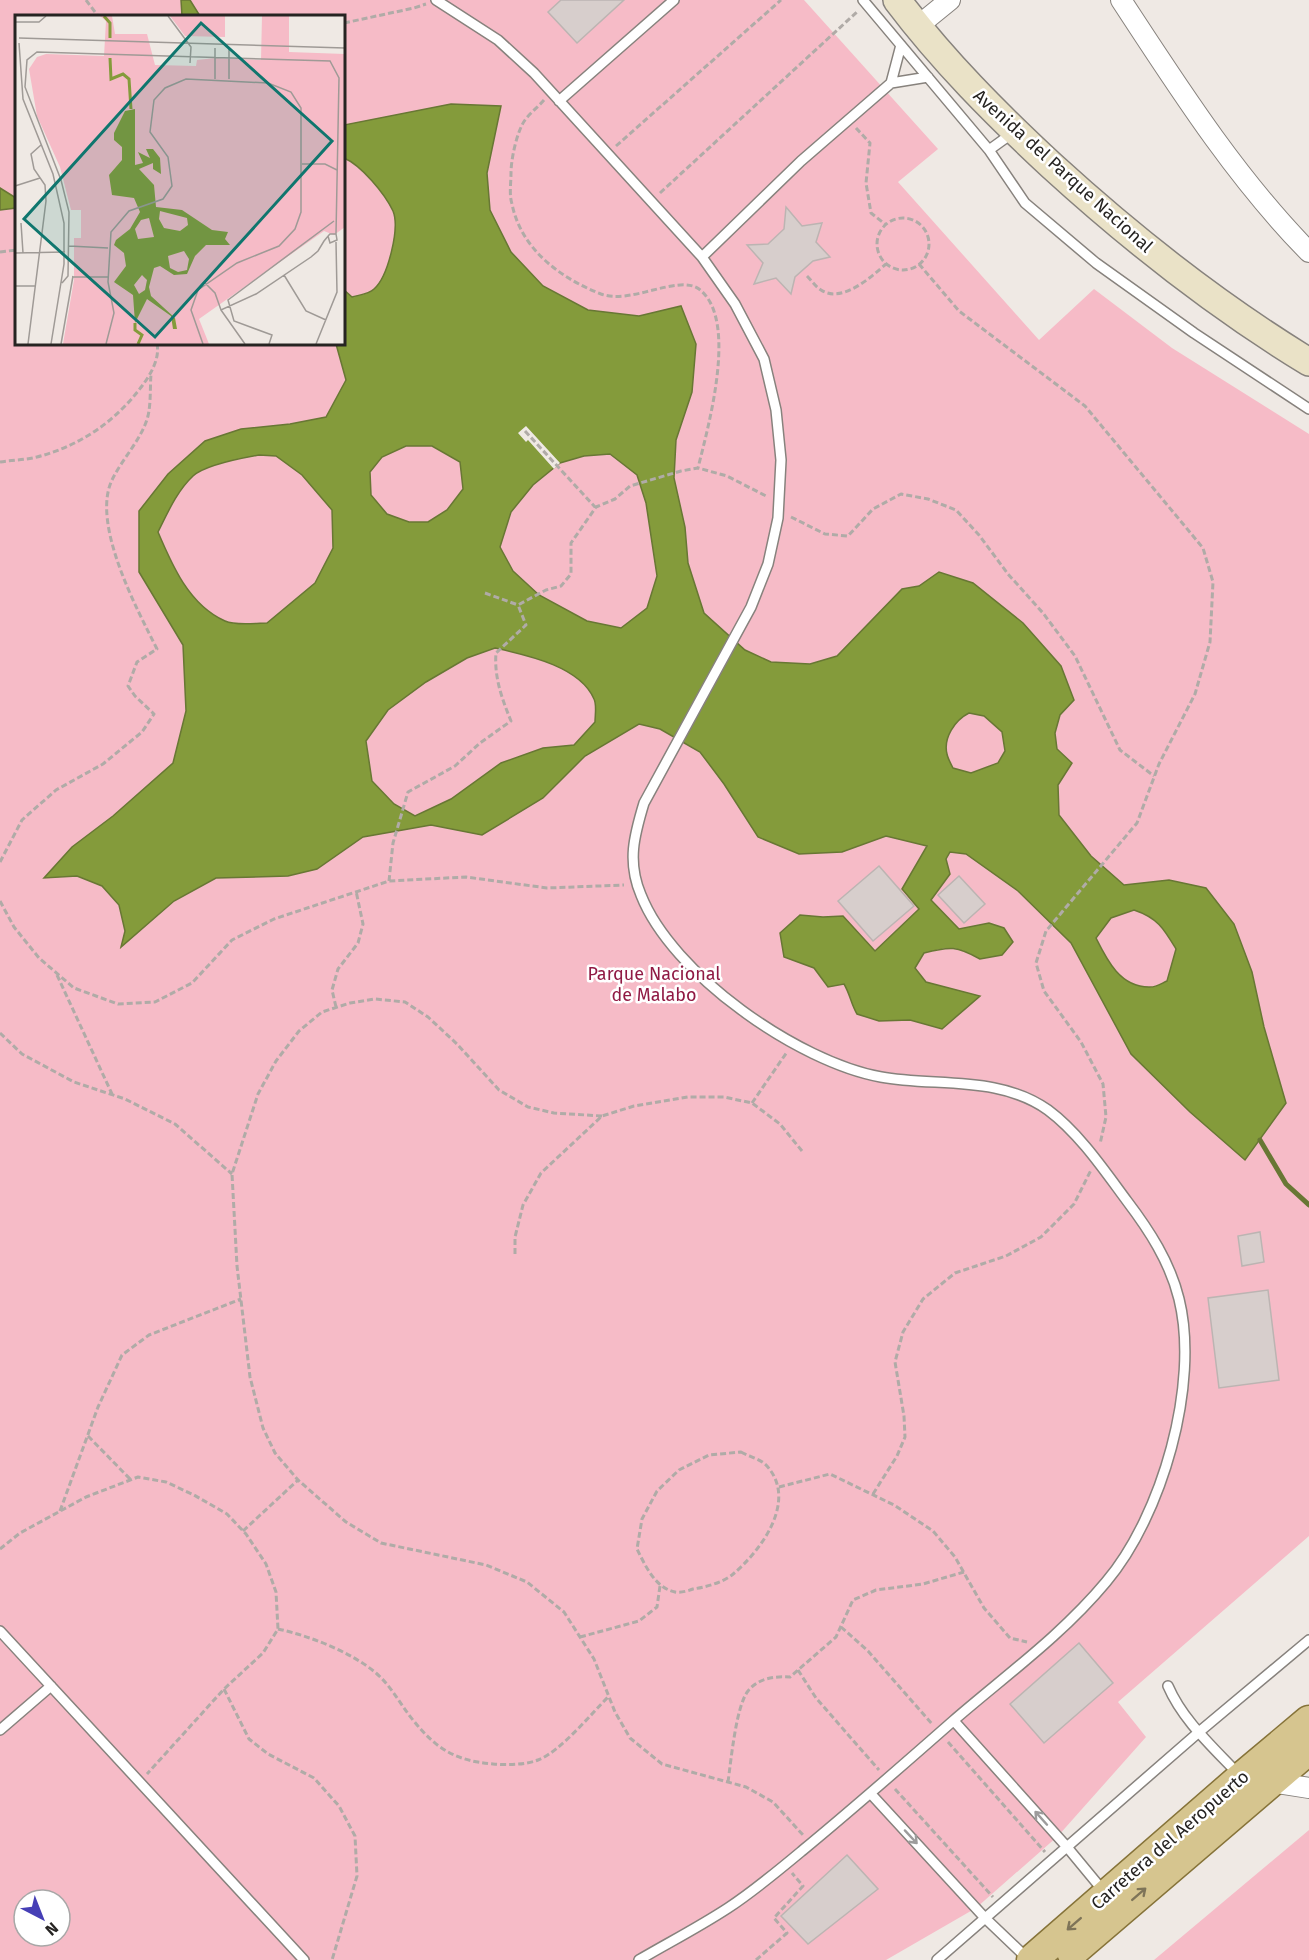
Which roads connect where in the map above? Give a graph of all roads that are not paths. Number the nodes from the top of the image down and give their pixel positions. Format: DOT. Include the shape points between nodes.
graph roads {
  1 [pos="436,0"];
  2 [pos="674,0"];
  3 [pos="897,0"];
  4 [pos="950,0"];
  5 [pos="1121,0"];
  6 [pos="865,2"];
  7 [pos="910,36"];
  8 [pos="928,77"];
  9 [pos="891,83"];
  10 [pos="559,101"];
  11 [pos="1015,131"];
  12 [pos="989,150"];
  13 [pos="1309,252"];
  14 [pos="702,256"];
  15 [pos="1309,362"];
  16 [pos="1309,409"];
  17 [pos="0,1631"];
  18 [pos="1309,1640"];
  19 [pos="51,1686"];
  20 [pos="1168,1686"];
  21 [pos="954,1721"];
  22 [pos="1309,1721"];
  23 [pos="0,1730"];
  24 [pos="1199,1732"];
  25 [pos="1309,1749"];
  26 [pos="1255,1780"];
  27 [pos="1309,1788"];
  28 [pos="871,1794"];
  29 [pos="1067,1847"];
  30 [pos="1106,1895"];
  31 [pos="986,1918"];
  32 [pos="304,1960"];
  33 [pos="639,1960"];
  34 [pos="937,1960"];
  35 [pos="1030,1960"];
  36 [pos="1063,1960"];
  1 -- 10 [label="lane" via="498,40"];
  2 -- 10 [label="lane"];
  3 -- 7 [label="street, Avenida del Parque Nacional"];
  4 -- 7 [label="street"];
  5 -- 13 [label="street" via="1202,120 1271,212"];
  6 -- 7 [label="lane"];
  7 -- 8 [label="lane"];
  7 -- 9 [label="lane"];
  7 -- 11 [label="street, Avenida del Parque Nacional" via="964,80"];
  8 -- 9 [label="lane"];
  8 -- 12 [label="lane"];
  9 -- 14 [label="lane" via="801,161"];
  10 -- 14 [label="lane"];
  11 -- 12 [label="lane"];
  11 -- 15 [label="street, Avenida del Parque Nacional" via="1136,240 1256,329"];
  12 -- 16 [label="lane" via="1026,203 1096,263"];
  14 -- 21 [label="lane" via="735,304 764,359 780,450 778,518 768,564 751,607 644,803 634,836 633,863 639,892 675,948 714,989 762,1025 820,1058 882,1078 987,1087 1044,1107 1095,1160 1145,1225 1170,1270 1180,1301 1185,1340 1177,1424 1155,1497 1136,1538 1110,1578 1082,1610"];
  17 -- 19 [label="lane"];
  18 -- 24 [label="lane"];
  19 -- 23 [label="lane"];
  19 -- 32 [label="lane"];
  20 -- 24 [label="lane" via="1173,1699"];
  21 -- 28 [label="lane"];
  29 -- 21 [label="lane, one-way"];
  22 -- 26 [label="main road, Carretera del Aeropuerto"];
  24 -- 26 [label="lane"];
  24 -- 29 [label="lane"];
  25 -- 26 [label="main road, Carretera del Aeropuerto"];
  26 -- 27 [label="street"];
  26 -- 30 [label="main road, Carretera del Aeropuerto"];
  36 -- 26 [label="main road, Carretera del Aeropuerto, one-way"];
  28 -- 31 [label="lane, one-way"];
  28 -- 33 [label="lane" via="728,1908"];
  29 -- 30 [label="lane"];
  29 -- 31 [label="lane"];
  30 -- 35 [label="main road, Carretera del Aeropuerto, one-way"];
  31 -- 34 [label="lane"];
  31 -- 35 [label="lane"];
}
